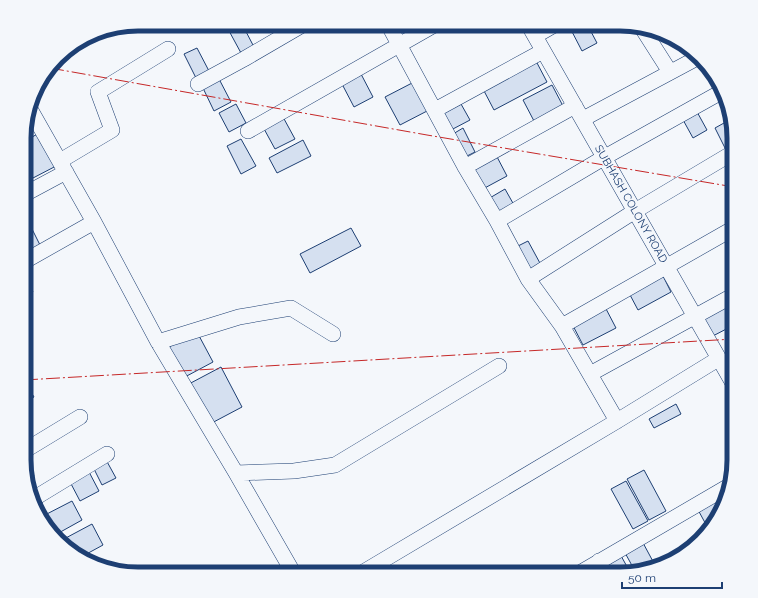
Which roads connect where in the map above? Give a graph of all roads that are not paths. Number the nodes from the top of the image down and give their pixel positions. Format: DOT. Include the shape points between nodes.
graph roads {
  1 [pos="292,31"];
  2 [pos="392,31"];
  3 [pos="424,31"];
  4 [pos="533,31"];
  5 [pos="646,34"];
  6 [pos="400,45"];
  7 [pos="168,49"];
  8 [pos="543,51"];
  9 [pos="693,60"];
  10 [pos="670,72"];
  11 [pos="198,84"];
  12 [pos="717,93"];
  13 [pos="575,106"];
  14 [pos="435,110"];
  15 [pos="34,116"];
  16 [pos="582,119"];
  17 [pos="248,131"];
  18 [pos="727,156"];
  19 [pos="604,157"];
  20 [pos="63,167"];
  21 [pos="465,167"];
  22 [pos="31,190"];
  23 [pos="635,211"];
  24 [pos="497,221"];
  25 [pos="94,222"];
  26 [pos="727,232"];
  27 [pos="31,258"];
  28 [pos="667,266"];
  29 [pos="528,279"];
  30 [pos="727,299"];
  31 [pos="696,316"];
  32 [pos="562,326"];
  33 [pos="333,334"];
  34 [pos="158,342"];
  35 [pos="718,359"];
  36 [pos="499,366"];
  37 [pos="590,374"];
  38 [pos="727,374"];
  39 [pos="80,417"];
  40 [pos="617,421"];
  41 [pos="31,447"];
  42 [pos="107,454"];
  43 [pos="236,473"];
  44 [pos="722,490"];
  45 [pos="38,496"];
  46 [pos="599,561"];
  47 [pos="290,567"];
  48 [pos="372,567"];
  49 [pos="589,567"];
  50 [pos="603,567"];
  1 -- 11 [label="street"];
  2 -- 6 [label="street"];
  3 -- 6 [label="street"];
  4 -- 8 [label="street, SUBHASH COLONY ROAD"];
  5 -- 10 [label="street"];
  6 -- 14 [label="street"];
  6 -- 17 [label="street"];
  7 -- 20 [label="street" via="98,92 112,130"];
  8 -- 13 [label="street, SUBHASH COLONY ROAD"];
  8 -- 14 [label="street"];
  9 -- 10 [label="street"];
  10 -- 16 [label="street"];
  12 -- 19 [label="street"];
  13 -- 16 [label="street, SUBHASH COLONY ROAD"];
  13 -- 21 [label="street"];
  14 -- 21 [label="street"];
  15 -- 20 [label="street"];
  16 -- 19 [label="street, SUBHASH COLONY ROAD"];
  18 -- 23 [label="street"];
  19 -- 23 [label="street, SUBHASH COLONY ROAD"];
  19 -- 24 [label="street"];
  20 -- 22 [label="street"];
  20 -- 25 [label="street"];
  21 -- 24 [label="street"];
  23 -- 28 [label="street, SUBHASH COLONY ROAD"];
  23 -- 29 [label="street"];
  24 -- 29 [label="street"];
  25 -- 27 [label="street"];
  25 -- 34 [label="street"];
  26 -- 28 [label="street"];
  28 -- 31 [label="street, SUBHASH COLONY ROAD"];
  28 -- 32 [label="street"];
  29 -- 32 [label="street"];
  30 -- 31 [label="street"];
  31 -- 35 [label="street, SUBHASH COLONY ROAD"];
  31 -- 37 [label="street"];
  32 -- 37 [label="street"];
  33 -- 34 [label="street" via="291,308 239,317"];
  34 -- 43 [label="street"];
  35 -- 38 [label="street, SUBHASH COLONY ROAD"];
  35 -- 40 [label="street"];
  36 -- 43 [label="street" via="335,465 294,471"];
  37 -- 40 [label="street"];
  39 -- 41 [label="street"];
  40 -- 48 [label="street"];
  42 -- 45 [label="street"];
  43 -- 47 [label="street"];
  44 -- 46 [label="street"];
  46 -- 49 [label="street"];
  46 -- 50 [label="street"];
}
